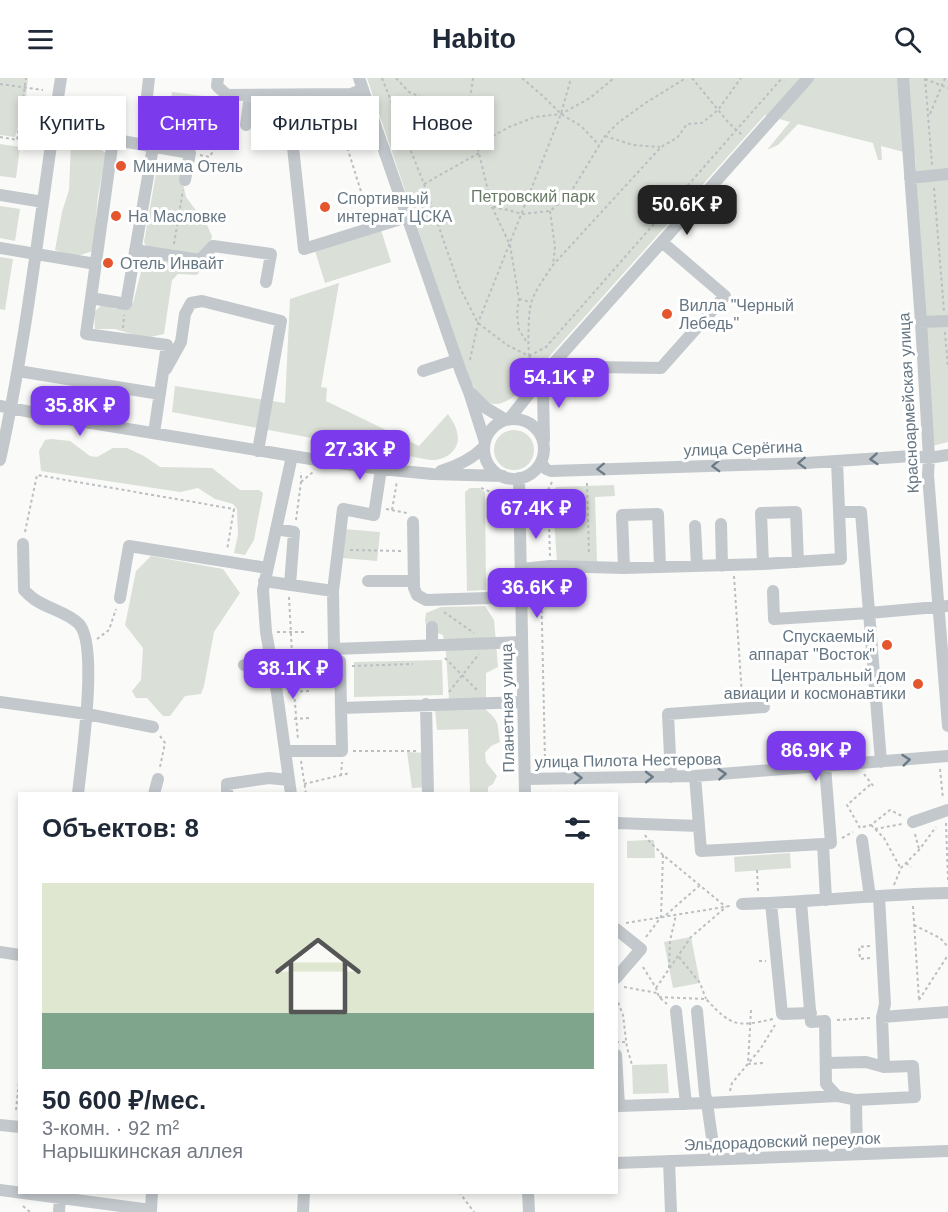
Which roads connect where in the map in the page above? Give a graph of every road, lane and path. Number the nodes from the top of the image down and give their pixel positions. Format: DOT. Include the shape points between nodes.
graph roads {
  1 [pos="26,78"];
  2 [pos="61,78"];
  3 [pos="149,78"];
  4 [pos="218,78"];
  5 [pos="382,78"];
  6 [pos="396,78"];
  7 [pos="473,78"];
  8 [pos="522,78"];
  9 [pos="571,78"];
  10 [pos="614,78"];
  11 [pos="686,78"];
  12 [pos="692,78"];
  13 [pos="741,78"];
  14 [pos="782,78"];
  15 [pos="808,78"];
  16 [pos="903,78"];
  17 [pos="925,78"];
  18 [pos="945,78"];
  19 [pos="0,84"];
  20 [pos="361,84"];
  21 [pos="942,85"];
  22 [pos="25,87"];
  23 [pos="948,88"];
  24 [pos="43,90"];
  25 [pos="250,95"];
  26 [pos="58,96"];
  27 [pos="147,96"];
  28 [pos="418,96"];
  29 [pos="471,96"];
  30 [pos="718,110"];
  31 [pos="561,114"];
  32 [pos="929,117"];
  33 [pos="246,125"];
  34 [pos="735,130"];
  35 [pos="494,135"];
  36 [pos="604,136"];
  37 [pos="742,136"];
  38 [pos="0,137"];
  39 [pos="599,145"];
  40 [pos="661,147"];
  41 [pos="50,150"];
  42 [pos="112,150"];
  43 [pos="152,150"];
  44 [pos="172,150"];
  45 [pos="214,150"];
  46 [pos="293,150"];
  47 [pos="347,150"];
  48 [pos="478,150"];
  49 [pos="190,153"];
  50 [pos="479,153"];
  51 [pos="948,174"];
  52 [pos="933,176"];
  53 [pos="910,178"];
  54 [pos="185,180"];
  55 [pos="424,184"];
  56 [pos="0,195"];
  57 [pos="386,197"];
  58 [pos="44,202"];
  59 [pos="365,204"];
  60 [pos="360,206"];
  61 [pos="492,207"];
  62 [pos="550,211"];
  63 [pos="522,214"];
  64 [pos="407,217"];
  65 [pos="373,228"];
  66 [pos="662,242"];
  67 [pos="510,245"];
  68 [pos="0,248"];
  69 [pos="135,250"];
  70 [pos="36,255"];
  71 [pos="172,256"];
  72 [pos="96,264"];
  73 [pos="553,266"];
  74 [pos="266,282"];
  75 [pos="91,298"];
  76 [pos="519,299"];
  77 [pos="531,303"];
  78 [pos="126,304"];
  79 [pos="946,321"];
  80 [pos="921,322"];
  81 [pos="478,323"];
  82 [pos="121,339"];
  83 [pos="528,344"];
  84 [pos="529,356"];
  85 [pos="457,360"];
  86 [pos="470,360"];
  87 [pos="545,368"];
  88 [pos="948,368"];
  89 [pos="18,371"];
  90 [pos="423,371"];
  91 [pos="163,375"];
  92 [pos="470,392"];
  93 [pos="160,394"];
  94 [pos="6,407"];
  95 [pos="507,420"];
  96 [pos="154,433"];
  97 [pos="544,444"];
  98 [pos="485,445"];
  99 [pos="258,451"];
  100 [pos="948,455"];
  101 [pos="292,456"];
  102 [pos="929,458"];
  103 [pos="0,460"];
  104 [pos="837,461"];
  105 [pos="541,463"];
  106 [pos="318,467"];
  107 [pos="381,469"];
  108 [pos="432,474"];
  109 [pos="398,475"];
  110 [pos="503,476"];
  111 [pos="519,478"];
  112 [pos="587,480"];
  113 [pos="552,482"];
  114 [pos="481,488"];
  115 [pos="502,492"];
  116 [pos="375,507"];
  117 [pos="392,510"];
  118 [pos="839,512"];
  119 [pos="413,522"];
  120 [pos="722,524"];
  121 [pos="695,525"];
  122 [pos="276,529"];
  123 [pos="294,532"];
  124 [pos="23,544"];
  125 [pos="338,549"];
  126 [pos="414,551"];
  127 [pos="864,558"];
  128 [pos="842,559"];
  129 [pos="225,561"];
  130 [pos="798,562"];
  131 [pos="763,564"];
  132 [pos="728,565"];
  133 [pos="550,566"];
  134 [pos="697,566"];
  135 [pos="589,567"];
  136 [pos="660,567"];
  137 [pos="624,568"];
  138 [pos="522,569"];
  139 [pos="265,574"];
  140 [pos="368,581"];
  141 [pos="413,581"];
  142 [pos="290,585"];
  143 [pos="333,591"];
  144 [pos="773,591"];
  145 [pos="522,597"];
  146 [pos="120,598"];
  147 [pos="943,607"];
  148 [pos="444,613"];
  149 [pos="869,613"];
  150 [pos="432,627"];
  151 [pos="266,632"];
  152 [pos="292,632"];
  153 [pos="307,632"];
  154 [pos="522,642"];
  155 [pos="488,643"];
  156 [pos="432,645"];
  157 [pos="88,647"];
  158 [pos="293,658"];
  159 [pos="270,659"];
  160 [pos="308,659"];
  161 [pos="340,664"];
  162 [pos="413,664"];
  163 [pos="244,665"];
  164 [pos="462,676"];
  165 [pos="309,691"];
  166 [pos="294,692"];
  167 [pos="277,693"];
  168 [pos="0,702"];
  169 [pos="523,702"];
  170 [pos="489,703"];
  171 [pos="426,704"];
  172 [pos="440,704"];
  173 [pos="764,707"];
  174 [pos="341,708"];
  175 [pos="743,708"];
  176 [pos="87,714"];
  177 [pos="296,718"];
  178 [pos="309,718"];
  179 [pos="281,720"];
  180 [pos="948,726"];
  181 [pos="153,727"];
  182 [pos="428,750"];
  183 [pos="285,751"];
  184 [pos="299,752"];
  185 [pos="342,752"];
  186 [pos="948,756"];
  187 [pos="881,762"];
  188 [pos="825,766"];
  189 [pos="940,767"];
  190 [pos="350,773"];
  191 [pos="864,774"];
  192 [pos="695,776"];
  193 [pos="671,777"];
  194 [pos="158,779"];
  195 [pos="525,779"];
  196 [pos="553,779"];
  197 [pos="290,780"];
  198 [pos="872,783"];
  199 [pos="304,784"];
  200 [pos="874,787"];
  201 [pos="78,792"];
  202 [pos="155,792"];
  203 [pos="227,792"];
  204 [pos="291,792"];
  205 [pos="306,792"];
  206 [pos="428,792"];
  207 [pos="525,792"];
  208 [pos="946,812"];
  209 [pos="913,822"];
  210 [pos="618,823"];
  211 [pos="638,823"];
  212 [pos="871,825"];
  213 [pos="699,826"];
  214 [pos="861,834"];
  215 [pos="827,843"];
  216 [pos="663,855"];
  217 [pos="906,863"];
  218 [pos="911,867"];
  219 [pos="901,868"];
  220 [pos="757,870"];
  221 [pos="948,880"];
  222 [pos="700,885"];
  223 [pos="948,893"];
  224 [pos="912,894"];
  225 [pos="879,897"];
  226 [pos="826,900"];
  227 [pos="801,902"];
  228 [pos="765,903"];
  229 [pos="742,904"];
  230 [pos="726,907"];
  231 [pos="676,914"];
  232 [pos="662,917"];
  233 [pos="618,924"];
  234 [pos="914,925"];
  235 [pos="618,931"];
  236 [pos="870,946"];
  237 [pos="948,947"];
  238 [pos="637,951"];
  239 [pos="0,952"];
  240 [pos="18,955"];
  241 [pos="882,955"];
  242 [pos="948,955"];
  243 [pos="678,956"];
  244 [pos="669,968"];
  245 [pos="618,975"];
  246 [pos="618,985"];
  247 [pos="656,988"];
  248 [pos="657,993"];
  249 [pos="659,997"];
  250 [pos="706,999"];
  251 [pos="919,1000"];
  252 [pos="618,1002"];
  253 [pos="750,1010"];
  254 [pos="676,1011"];
  255 [pos="697,1011"];
  256 [pos="948,1012"];
  257 [pos="811,1013"];
  258 [pos="914,1014"];
  259 [pos="882,1017"];
  260 [pos="825,1021"];
  261 [pos="749,1024"];
  262 [pos="618,1042"];
  263 [pos="626,1042"];
  264 [pos="764,1063"];
  265 [pos="827,1063"];
  266 [pos="748,1064"];
  267 [pos="632,1065"];
  268 [pos="884,1067"];
  269 [pos="826,1084"];
  270 [pos="618,1089"];
  271 [pos="18,1091"];
  272 [pos="821,1096"];
  273 [pos="837,1096"];
  274 [pos="856,1100"];
  275 [pos="724,1102"];
  276 [pos="707,1103"];
  277 [pos="686,1104"];
  278 [pos="16,1110"];
  279 [pos="0,1125"];
  280 [pos="18,1127"];
  281 [pos="948,1151"];
  282 [pos="857,1154"];
  283 [pos="715,1159"];
  284 [pos="669,1161"];
  285 [pos="618,1163"];
  286 [pos="0,1190"];
  287 [pos="18,1192"];
  288 [pos="30,1194"];
  289 [pos="152,1194"];
  290 [pos="304,1194"];
  291 [pos="460,1194"];
  292 [pos="528,1194"];
  293 [pos="60,1198"];
  294 [pos="93,1207"];
  295 [pos="59,1212"];
  296 [pos="303,1212"];
  297 [pos="472,1212"];
  298 [pos="529,1212"];
  299 [pos="671,1212"];
  1 -- 22 [label="path"];
  2 -- 26 [label="street"];
  3 -- 27 [label="street"];
  4 -- 25 [label="street" via="217,86 227,95"];
  5 -- 55 [label="path"];
  6 -- 28 [label="path"];
  7 -- 29 [label="path"];
  8 -- 31 [label="path"];
  9 -- 31 [label="path"];
  10 -- 31 [label="path" via="590,98"];
  11 -- 36 [label="path"];
  12 -- 30 [label="path"];
  13 -- 30 [label="path"];
  14 -- 34 [label="path"];
  15 -- 66 [label="street"];
  16 -- 53 [label="street, Красноармейская улица"];
  17 -- 21 [label="path"];
  17 -- 32 [label="path"];
  18 -- 21 [label="path"];
  19 -- 22 [label="path"];
  20 -- 25 [label="street" via="351,94"];
  20 -- 64 [label="street"];
  21 -- 23 [label="path"];
  21 -- 32 [label="path"];
  22 -- 24 [label="path"];
  22 -- 38 [label="path" via="17,140"];
  25 -- 33 [label="street"];
  30 -- 34 [label="path"];
  30 -- 40 [label="path" via="702,123 687,124 677,138"];
  31 -- 35 [label="path" via="535,117"];
  31 -- 39 [label="path" via="581,126"];
  31 -- 63 [label="path"];
  32 -- 52 [label="path"];
  34 -- 37 [label="path"];
  34 -- 84 [label="path" via="546,347"];
  36 -- 39 [label="path"];
  36 -- 40 [label="path" via="633,145"];
  39 -- 62 [label="path" via="574,187"];
  40 -- 73 [label="path"];
  41 -- 58 [label="street"];
  42 -- 72 [label="street"];
  43 -- 69 [label="street"];
  44 -- 49 [label="street"];
  45 -- 49 [label="path" via="209,157"];
  46 -- 65 [label="street" via="304,249"];
  47 -- 59 [label="path"];
  48 -- 50 [label="path"];
  49 -- 54 [label="street"];
  50 -- 55 [label="path"];
  50 -- 61 [label="path"];
  51 -- 52 [label="street"];
  52 -- 53 [label="street"];
  52 -- 79 [label="path"];
  53 -- 80 [label="street, Красноармейская улица"];
  54 -- 71 [label="path"];
  55 -- 81 [label="path" via="460,288"];
  56 -- 58 [label="street"];
  57 -- 59 [label="path"];
  58 -- 70 [label="street"];
  59 -- 60 [label="path"];
  59 -- 65 [label="path"];
  61 -- 63 [label="path"];
  61 -- 67 [label="path"];
  62 -- 63 [label="path"];
  62 -- 73 [label="path" via="555,247"];
  63 -- 67 [label="path"];
  64 -- 65 [label="street"];
  64 -- 85 [label="street"];
  66 -- 87 [label="street"];
  66 -- 87 [label="street" via="725,296 661,368 594,367 578,386"];
  67 -- 76 [label="path"];
  67 -- 81 [label="path"];
  68 -- 70 [label="street"];
  69 -- 71 [label="street"];
  69 -- 78 [label="street"];
  70 -- 72 [label="street"];
  70 -- 89 [label="street"];
  71 -- 74 [label="street" via="200,260 213,246 271,254"];
  72 -- 75 [label="street"];
  73 -- 77 [label="path"];
  75 -- 78 [label="street"];
  75 -- 82 [label="street" via="86,334"];
  76 -- 77 [label="path"];
  76 -- 83 [label="path" via="519,330"];
  77 -- 83 [label="path"];
  78 -- 82 [label="path"];
  79 -- 80 [label="street"];
  79 -- 88 [label="path"];
  80 -- 102 [label="street, Красноармейская улица"];
  81 -- 84 [label="path"];
  81 -- 86 [label="path"];
  82 -- 91 [label="street" via="167,345"];
  83 -- 84 [label="path"];
  84 -- 87 [label="path"];
  85 -- 90 [label="street"];
  85 -- 92 [label="street"];
  87 -- 95 [label="street"];
  87 -- 97 [label="street"];
  89 -- 93 [label="street"];
  89 -- 94 [label="street"];
  91 -- 93 [label="street"];
  91 -- 99 [label="street" via="181,342 185,314 191,303 202,301 281,321"];
  92 -- 95 [label="street" via="486,408"];
  92 -- 98 [label="street"];
  93 -- 96 [label="street"];
  94 -- 96 [label="street"];
  94 -- 103 [label="street"];
  95 -- 97 [label="street" via="521,419 532,424"];
  95 -- 98 [label="street" via="490,432"];
  96 -- 99 [label="street"];
  97 -- 105 [label="street"];
  98 -- 108 [label="street" via="470,459"];
  98 -- 110 [label="street" via="488,462"];
  99 -- 101 [label="street"];
  100 -- 102 [label="street, улица Серёгина"];
  101 -- 107 [label="street"];
  101 -- 122 [label="street"];
  102 -- 104 [label="street, улица Серёгина, one-way"];
  102 -- 147 [label="street, Красноармейская улица"];
  104 -- 105 [label="street, улица Серёгина, one-way" via="551,471"];
  104 -- 118 [label="street"];
  105 -- 111 [label="street" via="528,476"];
  106 -- 123 [label="path" via="301,482"];
  107 -- 108 [label="street"];
  107 -- 116 [label="street"];
  108 -- 110 [label="street"];
  109 -- 117 [label="path"];
  110 -- 111 [label="street"];
  111 -- 138 [label="street, Планетная улица"];
  112 -- 135 [label="path"];
  113 -- 133 [label="path" via="548,490"];
  114 -- 115 [label="path"];
  116 -- 117 [label="path"];
  116 -- 125 [label="street" via="374,515 343,509"];
  117 -- 119 [label="path" via="414,514"];
  118 -- 127 [label="street" via="861,512"];
  118 -- 128 [label="street"];
  119 -- 126 [label="street"];
  120 -- 132 [label="street"];
  121 -- 134 [label="street"];
  122 -- 123 [label="street"];
  122 -- 139 [label="street"];
  123 -- 142 [label="street"];
  124 -- 129 [label="path" via="37,475 234,509"];
  124 -- 157 [label="street" via="24,590 80,625"];
  125 -- 126 [label="path"];
  125 -- 143 [label="street"];
  126 -- 141 [label="street"];
  127 -- 128 [label="street"];
  127 -- 149 [label="street"];
  128 -- 130 [label="street"];
  129 -- 139 [label="street"];
  129 -- 146 [label="street" via="129,546"];
  130 -- 131 [label="street"];
  130 -- 131 [label="street" via="796,512 762,513"];
  131 -- 132 [label="street"];
  132 -- 134 [label="street"];
  132 -- 175 [label="path"];
  133 -- 135 [label="street"];
  133 -- 138 [label="street"];
  133 -- 196 [label="path" via="541,576 545,760"];
  134 -- 136 [label="street"];
  135 -- 137 [label="street"];
  136 -- 137 [label="street"];
  136 -- 137 [label="street" via="658,514 622,515"];
  138 -- 145 [label="street, Планетная улица"];
  139 -- 142 [label="street"];
  139 -- 151 [label="street"];
  140 -- 141 [label="street"];
  141 -- 145 [label="street" via="417,595 426,600"];
  142 -- 143 [label="street"];
  142 -- 152 [label="path"];
  143 -- 156 [label="street" via="334,648"];
  144 -- 149 [label="street" via="774,619"];
  145 -- 154 [label="street, Планетная улица"];
  146 -- 157 [label="path" via="109,630"];
  147 -- 149 [label="street"];
  147 -- 180 [label="street, Красноармейская улица"];
  148 -- 155 [label="path"];
  149 -- 187 [label="street"];
  150 -- 156 [label="street"];
  151 -- 152 [label="path"];
  151 -- 159 [label="street"];
  152 -- 153 [label="path"];
  152 -- 158 [label="path"];
  154 -- 155 [label="street"];
  154 -- 169 [label="street, Планетная улица"];
  155 -- 156 [label="street"];
  155 -- 164 [label="path"];
  156 -- 164 [label="path"];
  157 -- 176 [label="street"];
  158 -- 159 [label="path"];
  158 -- 160 [label="path"];
  158 -- 166 [label="path"];
  159 -- 163 [label="street"];
  159 -- 167 [label="street"];
  161 -- 162 [label="path"];
  161 -- 174 [label="street"];
  164 -- 170 [label="path"];
  164 -- 172 [label="path"];
  165 -- 166 [label="path"];
  166 -- 167 [label="path"];
  166 -- 177 [label="path"];
  167 -- 179 [label="street"];
  168 -- 176 [label="street"];
  169 -- 170 [label="street"];
  169 -- 195 [label="street, Планетная улица"];
  170 -- 172 [label="street"];
  171 -- 172 [label="street"];
  171 -- 174 [label="street"];
  171 -- 182 [label="street"];
  173 -- 175 [label="street"];
  174 -- 185 [label="street"];
  175 -- 193 [label="street" via="668,714"];
  176 -- 181 [label="street"];
  176 -- 201 [label="street"];
  177 -- 178 [label="path"];
  177 -- 179 [label="path"];
  177 -- 184 [label="path"];
  179 -- 183 [label="street"];
  181 -- 194 [label="path" via="165,743"];
  182 -- 185 [label="path"];
  182 -- 206 [label="street"];
  183 -- 184 [label="street"];
  183 -- 197 [label="street"];
  184 -- 185 [label="street"];
  184 -- 199 [label="path"];
  187 -- 186 [label="street, улица Пилота Нестерова, one-way"];
  187 -- 188 [label="street, улица Пилота Нестерова"];
  192 -- 188 [label="street, улица Пилота Нестерова, one-way"];
  188 -- 215 [label="street"];
  189 -- 208 [label="path"];
  190 -- 199 [label="path"];
  191 -- 198 [label="path"];
  192 -- 193 [label="street, улица Пилота Нестерова"];
  192 -- 213 [label="street"];
  196 -- 193 [label="street, улица Пилота Нестерова, one-way"];
  194 -- 202 [label="street"];
  195 -- 196 [label="street, улица Пилота Нестерова"];
  195 -- 207 [label="street, Планетная улица"];
  197 -- 203 [label="street" via="269,778 227,784"];
  197 -- 204 [label="street"];
  198 -- 200 [label="path"];
  198 -- 214 [label="path" via="846,805"];
  199 -- 205 [label="path"];
  208 -- 209 [label="street"];
  208 -- 217 [label="path"];
  208 -- 221 [label="path"];
  209 -- 212 [label="path" via="890,810"];
  210 -- 211 [label="street"];
  211 -- 213 [label="street"];
  211 -- 216 [label="path"];
  212 -- 214 [label="path"];
  212 -- 219 [label="path" via="884,838"];
  213 -- 215 [label="street" via="701,851"];
  214 -- 215 [label="path"];
  214 -- 225 [label="street"];
  215 -- 226 [label="street"];
  216 -- 222 [label="path"];
  216 -- 232 [label="path"];
  217 -- 218 [label="path"];
  217 -- 219 [label="path"];
  219 -- 225 [label="path"];
  220 -- 228 [label="path"];
  222 -- 230 [label="path"];
  222 -- 232 [label="path"];
  223 -- 224 [label="street"];
  224 -- 225 [label="street"];
  224 -- 234 [label="path"];
  225 -- 226 [label="street"];
  225 -- 241 [label="street"];
  226 -- 227 [label="street"];
  227 -- 228 [label="street"];
  227 -- 257 [label="street"];
  228 -- 229 [label="street"];
  228 -- 257 [label="street" via="782,1014"];
  230 -- 231 [label="path"];
  230 -- 243 [label="path" via="692,937"];
  231 -- 232 [label="path"];
  231 -- 244 [label="path"];
  232 -- 233 [label="path"];
  232 -- 238 [label="path"];
  234 -- 237 [label="path"];
  234 -- 251 [label="path"];
  235 -- 238 [label="street"];
  236 -- 241 [label="path" via="859,947 860,959"];
  238 -- 245 [label="street"];
  238 -- 247 [label="path"];
  239 -- 240 [label="street"];
  241 -- 259 [label="street"];
  242 -- 251 [label="path"];
  243 -- 244 [label="path"];
  243 -- 250 [label="path" via="700,983"];
  244 -- 247 [label="path"];
  246 -- 248 [label="path"];
  247 -- 248 [label="path"];
  248 -- 249 [label="path"];
  249 -- 250 [label="path"];
  249 -- 254 [label="path"];
  250 -- 261 [label="path" via="733,1023"];
  251 -- 258 [label="path"];
  252 -- 263 [label="path"];
  253 -- 261 [label="path"];
  254 -- 277 [label="street"];
  255 -- 276 [label="street"];
  256 -- 258 [label="street"];
  257 -- 260 [label="street" via="811,1022"];
  258 -- 259 [label="street"];
  259 -- 260 [label="path"];
  259 -- 268 [label="street"];
  260 -- 265 [label="street"];
  261 -- 266 [label="path"];
  261 -- 266 [label="path" via="779,1018"];
  262 -- 263 [label="path"];
  263 -- 267 [label="path"];
  264 -- 266 [label="path"];
  265 -- 268 [label="street" via="866,1062"];
  265 -- 269 [label="street"];
  266 -- 275 [label="path" via="732,1083"];
  268 -- 274 [label="street" via="913,1065 915,1097"];
  269 -- 272 [label="street"];
  269 -- 273 [label="street"];
  270 -- 277 [label="street" via="619,1106"];
  271 -- 278 [label="path"];
  272 -- 273 [label="street"];
  272 -- 275 [label="street"];
  273 -- 274 [label="street"];
  274 -- 282 [label="street"];
  275 -- 276 [label="street"];
  276 -- 277 [label="street"];
  276 -- 283 [label="street"];
  279 -- 280 [label="street"];
  281 -- 282 [label="street, Эльдорадовский переулок"];
  282 -- 283 [label="street, Эльдорадовский переулок"];
  283 -- 284 [label="street, Эльдорадовский переулок"];
  284 -- 285 [label="street, Эльдорадовский переулок"];
  284 -- 299 [label="street"];
  286 -- 287 [label="street"];
  288 -- 293 [label="street"];
  289 -- 294 [label="street" via="151,1210"];
  290 -- 296 [label="street"];
  291 -- 297 [label="path"];
  292 -- 298 [label="street"];
  293 -- 294 [label="street"];
  293 -- 295 [label="street"];
}
